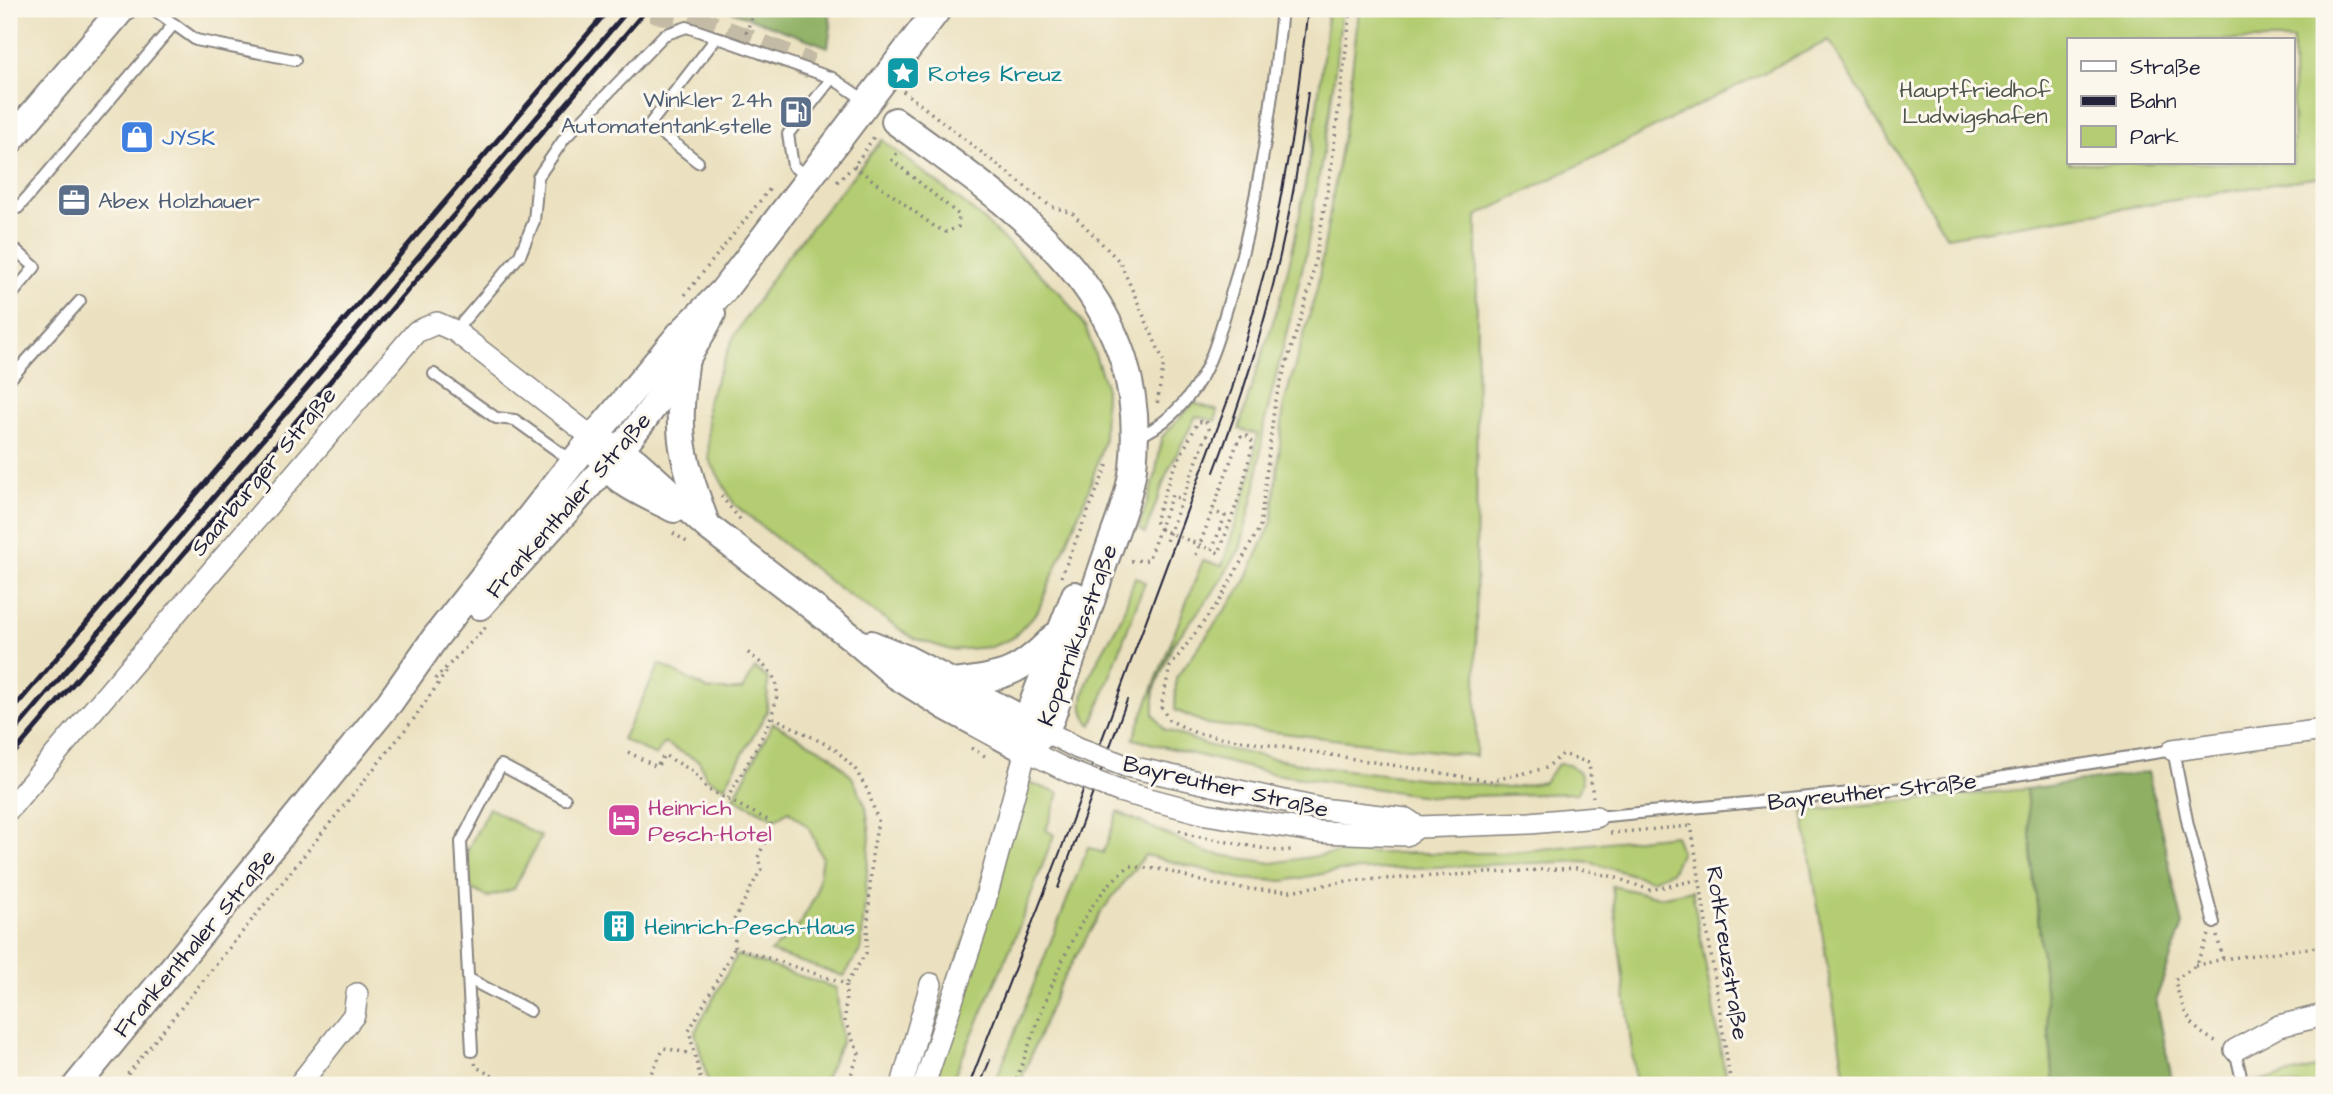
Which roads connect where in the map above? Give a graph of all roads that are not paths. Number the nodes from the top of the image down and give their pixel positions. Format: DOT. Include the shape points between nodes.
graph roads {
  1 [pos="122,9"];
  2 [pos="153,9"];
  3 [pos="938,9"];
  4 [pos="1282,9"];
  5 [pos="174,24"];
  6 [pos="717,37"];
  7 [pos="295,60"];
  8 [pos="832,78"];
  9 [pos="866,101"];
  10 [pos="894,132"];
  11 [pos="9,142"];
  12 [pos="698,162"];
  13 [pos="800,172"];
  14 [pos="9,199"];
  15 [pos="9,244"];
  16 [pos="723,291"];
  17 [pos="9,298"];
  18 [pos="80,301"];
  19 [pos="455,331"];
  20 [pos="685,364"];
  21 [pos="434,374"];
  22 [pos="9,380"];
  23 [pos="593,438"];
  24 [pos="1122,444"];
  25 [pos="611,457"];
  26 [pos="573,462"];
  27 [pos="707,526"];
  28 [pos="1063,628"];
  29 [pos="850,636"];
  30 [pos="953,683"];
  31 [pos="390,702"];
  32 [pos="1036,726"];
  33 [pos="2324,730"];
  34 [pos="1026,750"];
  35 [pos="2174,750"];
  36 [pos="565,799"];
  37 [pos="9,809"];
  38 [pos="1595,809"];
  39 [pos="1418,827"];
  40 [pos="2214,923"];
  41 [pos="469,979"];
  42 [pos="931,984"];
  43 [pos="357,994"];
  44 [pos="530,1011"];
  45 [pos="2324,1016"];
  46 [pos="2235,1050"];
  47 [pos="472,1051"];
  48 [pos="77,1085"];
  49 [pos="299,1085"];
  50 [pos="902,1085"];
  51 [pos="924,1085"];
  52 [pos="2243,1085"];
  1 -- 11 [label="street"];
  2 -- 5 [label="lane"];
  3 -- 9 [label="street, Frankenthaler Straße"];
  4 -- 24 [label="lane" via="1258,173 1238,271 1218,336 1202,377 1184,403 1152,432"];
  5 -- 7 [label="lane" via="195,40"];
  5 -- 14 [label="lane" via="18,208"];
  6 -- 8 [label="lane"];
  6 -- 12 [label="lane" via="650,124"];
  6 -- 19 [label="lane" via="687,27 664,35 564,139 538,177 534,221 520,255"];
  8 -- 9 [label="lane"];
  8 -- 13 [label="lane" via="788,134"];
  9 -- 13 [label="street, Frankenthaler Straße"];
  10 -- 24 [label="street, Kopernikusstraße" via="997,199 1087,284 1124,355 1133,404"];
  13 -- 16 [label="street, Frankenthaler Straße"];
  15 -- 17 [label="lane" via="35,267"];
  16 -- 20 [label="street, Frankenthaler Straße"];
  16 -- 23 [label="street, Frankenthaler Straße" via="679,335"];
  18 -- 22 [label="lane"];
  19 -- 23 [label="street"];
  19 -- 37 [label="street, Saarburger Straße" via="436,323 416,332"];
  20 -- 25 [label="street, Frankenthaler Straße"];
  20 -- 27 [label="street" via="679,430 683,461"];
  21 -- 26 [label="lane" via="496,418 515,420"];
  23 -- 25 [label="street, Bayreuther Straße"];
  23 -- 26 [label="street, Frankenthaler Straße"];
  24 -- 28 [label="street, Kopernikusstraße"];
  24 -- 32 [label="street, Kopernikusstraße" via="1133,469 1123,508"];
  25 -- 27 [label="street, Bayreuther Straße"];
  25 -- 31 [label="street, Frankenthaler Straße"];
  26 -- 31 [label="street, Frankenthaler Straße"];
  27 -- 29 [label="street, Bayreuther Straße"];
  28 -- 30 [label="street" via="1029,663 1007,675"];
  28 -- 32 [label="street, Kopernikusstraße"];
  29 -- 30 [label="street, Bayreuther Straße"];
  29 -- 34 [label="street, Bayreuther Straße" via="897,676"];
  30 -- 32 [label="street, Bayreuther Straße"];
  31 -- 48 [label="street, Frankenthaler Straße"];
  32 -- 34 [label="street, Kopernikusstraße"];
  32 -- 39 [label="street, Bayreuther Straße, bridge" via="1126,766 1308,807 1406,818"];
  33 -- 35 [label="street, Bayreuther Straße"];
  34 -- 39 [label="street, Bayreuther Straße, bridge" via="1119,791 1206,814 1319,832 1406,835"];
  34 -- 51 [label="street" via="984,905"];
  35 -- 38 [label="lane, Bayreuther Straße" via="1979,781"];
  35 -- 40 [label="lane"];
  36 -- 41 [label="lane" via="501,765 461,842"];
  38 -- 39 [label="street, Bayreuther Straße"];
  41 -- 44 [label="lane"];
  41 -- 47 [label="lane"];
  42 -- 50 [label="street"];
  43 -- 49 [label="street" via="354,1015"];
  45 -- 46 [label="street" via="2279,1026"];
  46 -- 52 [label="lane"];
}
